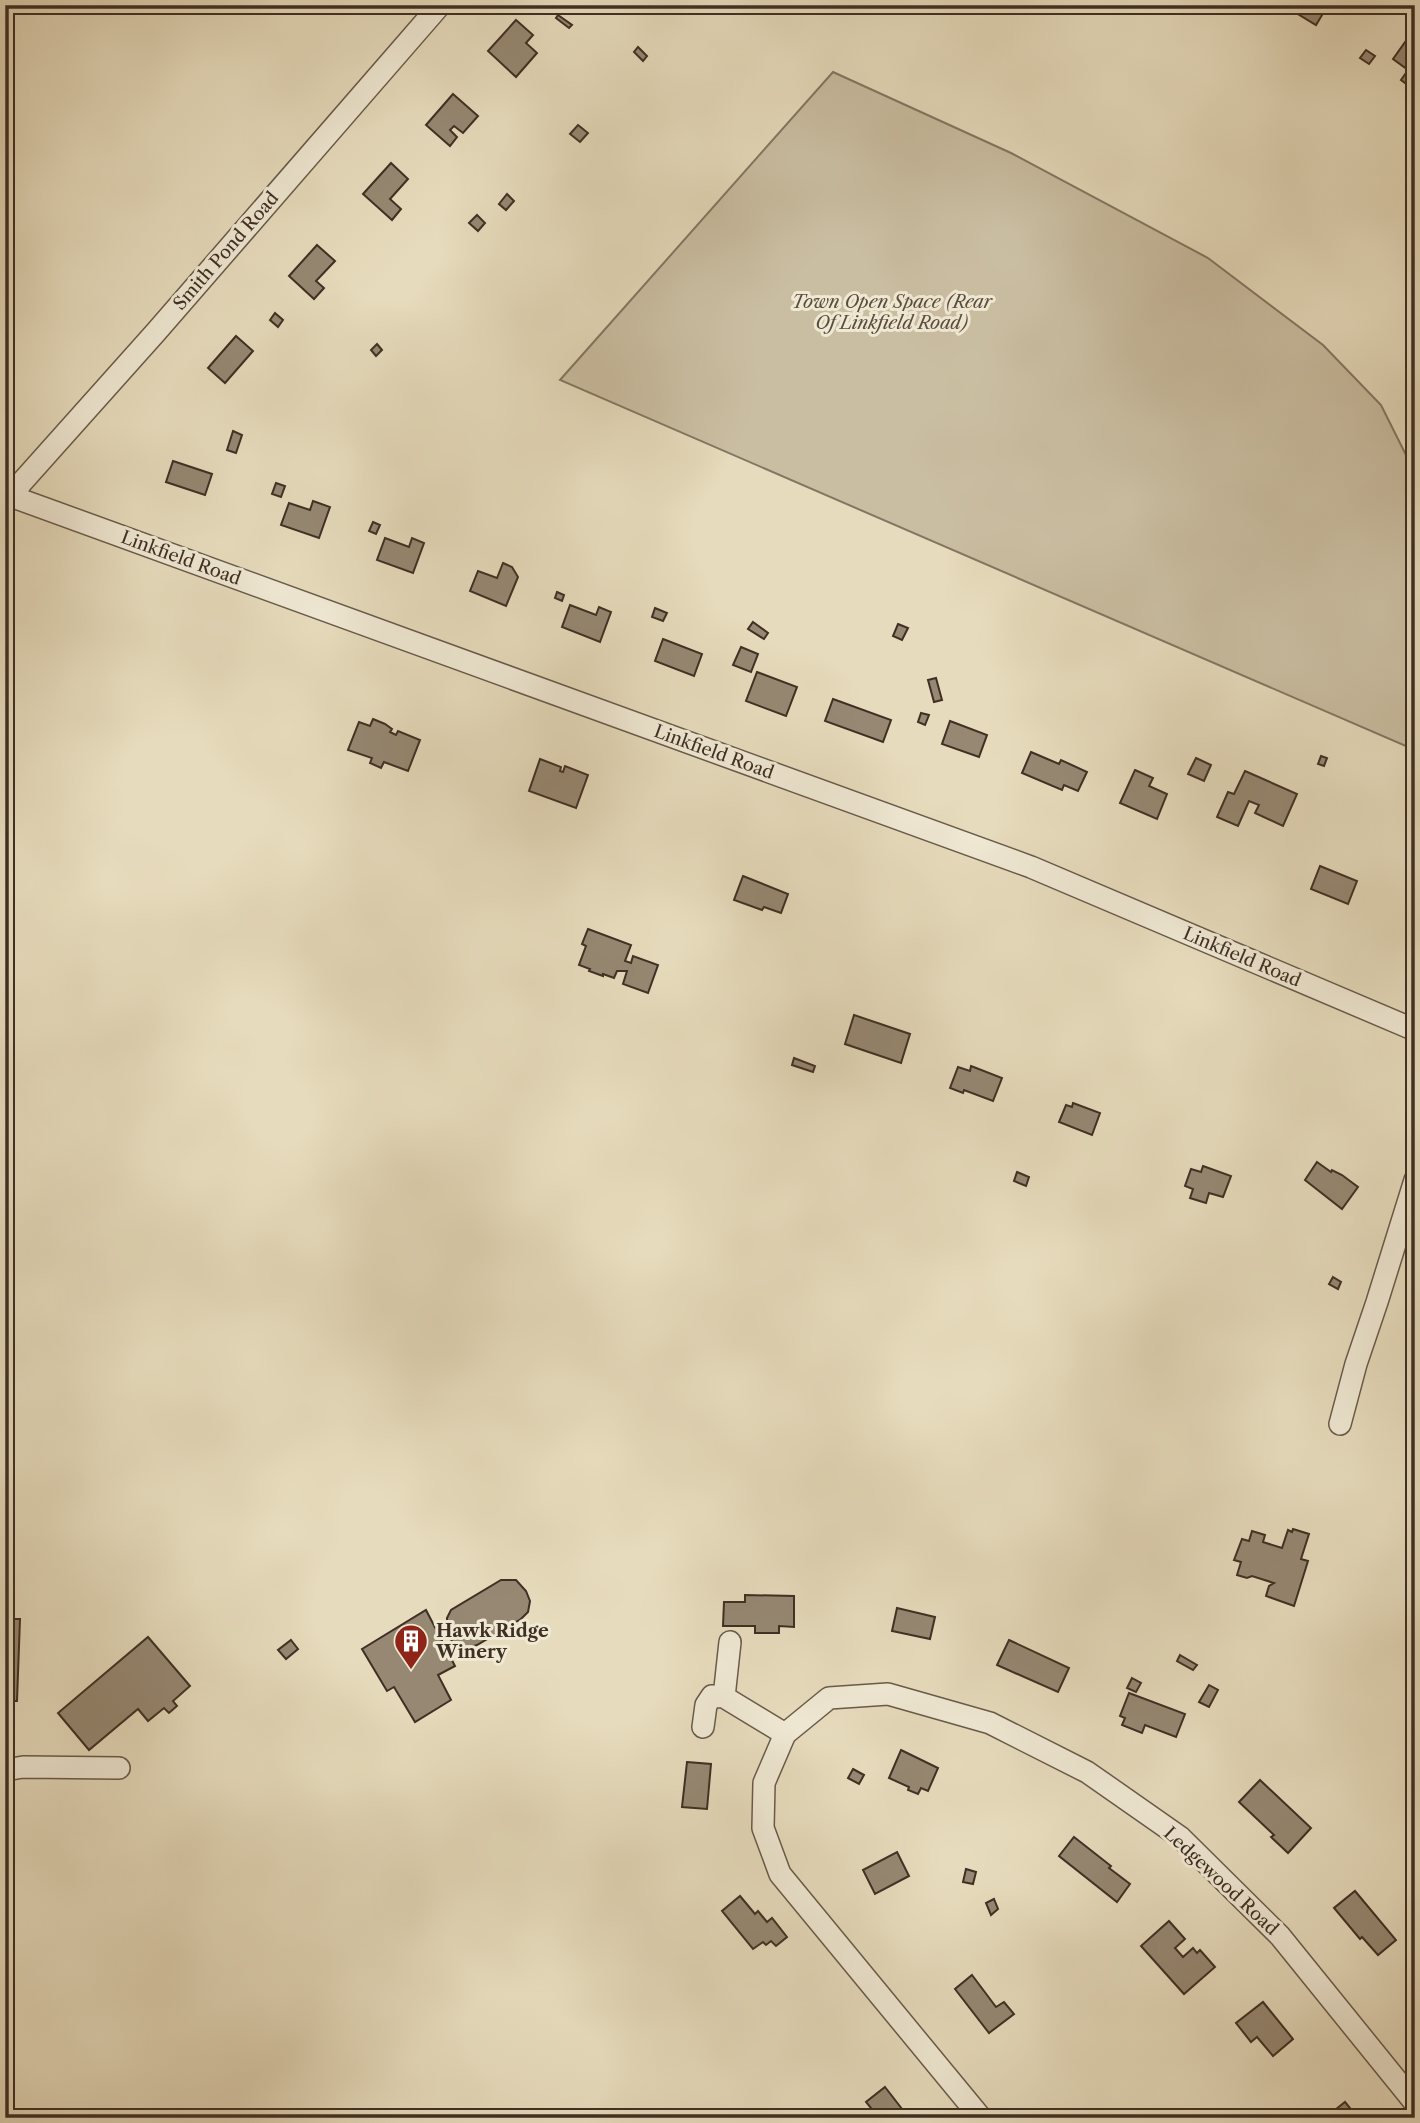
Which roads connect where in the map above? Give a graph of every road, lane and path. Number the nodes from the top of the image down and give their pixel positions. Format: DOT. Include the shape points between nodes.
graph roads {
  1 [pos="440,5"];
  2 [pos="8,495"];
  3 [pos="1415,1030"];
  4 [pos="1415,1180"];
  5 [pos="1340,1424"];
  6 [pos="730,1642"];
  7 [pos="724,1697"];
  8 [pos="703,1727"];
  9 [pos="785,1734"];
  10 [pos="119,1768"];
  11 [pos="5,1770"];
  12 [pos="1415,2103"];
  13 [pos="981,2118"];
  1 -- 2 [label="street, Smith Pond Road"];
  2 -- 3 [label="street, Linkfield Road" via="1031,867"];
  4 -- 5 [label="street"];
  6 -- 7 [label="street"];
  7 -- 8 [label="street" via="712,1696"];
  7 -- 9 [label="street"];
  9 -- 12 [label="street, Ledgewood Road" via="829,1698 888,1694 990,1723 1087,1772 1180,1837 1280,1936"];
  9 -- 13 [label="street, Ledgewood Road" via="764,1783 763,1828 780,1874"];
  10 -- 11 [label="street"];
}
